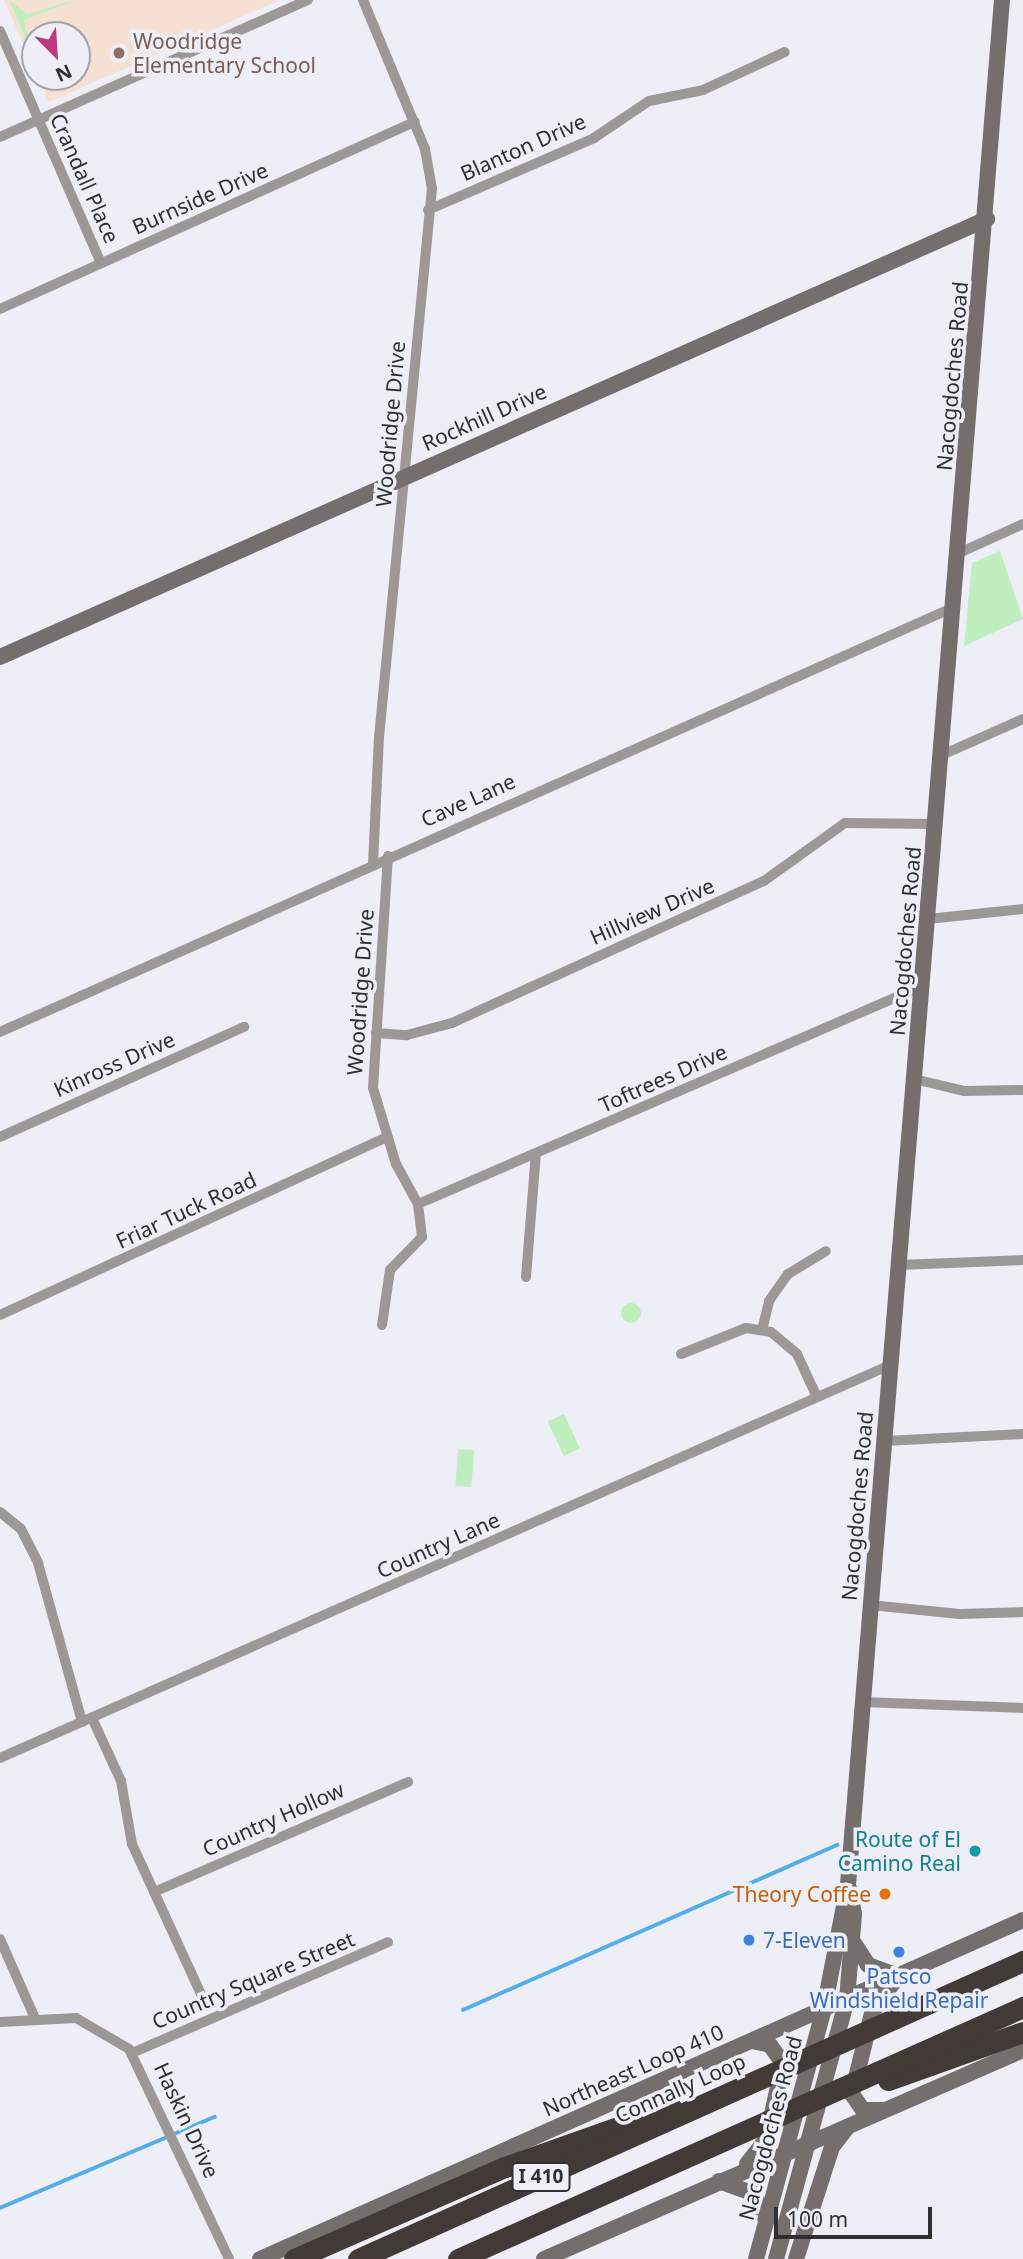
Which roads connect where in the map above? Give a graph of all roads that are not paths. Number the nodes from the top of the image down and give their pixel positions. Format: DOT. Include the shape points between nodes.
graph roads {
  1 [pos="308,0"];
  2 [pos="363,0"];
  3 [pos="1002,0"];
  4 [pos="0,30"];
  5 [pos="785,52"];
  6 [pos="38,120"];
  7 [pos="415,122"];
  8 [pos="0,137"];
  9 [pos="428,211"];
  10 [pos="987,219"];
  11 [pos="101,263"];
  12 [pos="0,309"];
  13 [pos="406,475"];
  14 [pos="1023,524"];
  15 [pos="959,554"];
  16 [pos="954,607"];
  17 [pos="0,657"];
  18 [pos="1023,719"];
  19 [pos="942,755"];
  20 [pos="936,824"];
  21 [pos="388,856"];
  22 [pos="373,863"];
  23 [pos="1023,909"];
  24 [pos="928,919"];
  25 [pos="922,986"];
  26 [pos="244,1027"];
  27 [pos="0,1032"];
  28 [pos="376,1033"];
  29 [pos="914,1079"];
  30 [pos="1023,1090"];
  31 [pos="0,1136"];
  32 [pos="387,1137"];
  33 [pos="536,1154"];
  34 [pos="418,1204"];
  35 [pos="826,1251"];
  36 [pos="1023,1260"];
  37 [pos="899,1265"];
  38 [pos="526,1278"];
  39 [pos="0,1315"];
  40 [pos="382,1325"];
  41 [pos="762,1330"];
  42 [pos="681,1354"];
  43 [pos="890,1365"];
  44 [pos="817,1397"];
  45 [pos="1023,1434"];
  46 [pos="884,1441"];
  47 [pos="0,1512"];
  48 [pos="870,1605"];
  49 [pos="1023,1612"];
  50 [pos="862,1702"];
  51 [pos="1023,1708"];
  52 [pos="87,1720"];
  53 [pos="0,1758"];
  54 [pos="408,1782"];
  55 [pos="848,1885"];
  56 [pos="154,1892"];
  57 [pos="1023,1920"];
  58 [pos="0,1939"];
  59 [pos="852,1939"];
  60 [pos="388,1942"];
  61 [pos="1023,1961"];
  62 [pos="899,1976"];
  63 [pos="847,1999"];
  64 [pos="205,2003"];
  65 [pos="1023,2007"];
  66 [pos="824,2008"];
  67 [pos="34,2016"];
  68 [pos="0,2022"];
  69 [pos="1023,2032"];
  70 [pos="753,2041"];
  71 [pos="1023,2050"];
  72 [pos="132,2053"];
  73 [pos="915,2063"];
  74 [pos="725,2095"];
  75 [pos="886,2110"];
  76 [pos="850,2126"];
  77 [pos="813,2139"];
  78 [pos="786,2150"];
  79 [pos="737,2172"];
  80 [pos="719,2181"];
  81 [pos="767,2222"];
  82 [pos="229,2259"];
  83 [pos="260,2259"];
  84 [pos="294,2259"];
  85 [pos="358,2259"];
  86 [pos="458,2259"];
  87 [pos="544,2259"];
  88 [pos="756,2259"];
  89 [pos="776,2259"];
  90 [pos="796,2259"];
  1 -- 6 [label="street"];
  2 -- 7 [label="street, Woodridge Drive"];
  3 -- 10 [label="main road, Nacogdoches Road"];
  4 -- 6 [label="street, Crandall Place"];
  5 -- 9 [label="street, Blanton Drive" via="703,90 636,107 594,138"];
  6 -- 8 [label="street"];
  6 -- 11 [label="street, Crandall Place"];
  7 -- 9 [label="street, Woodridge Drive" via="432,171"];
  7 -- 11 [label="street, Burnside Drive"];
  9 -- 13 [label="street, Woodridge Drive"];
  10 -- 13 [label="main road, Rockhill Drive"];
  10 -- 15 [label="main road, Nacogdoches Road"];
  11 -- 12 [label="street, Burnside Drive"];
  13 -- 17 [label="main road, Rockhill Drive"];
  13 -- 22 [label="street, Woodridge Drive" via="379,737"];
  14 -- 15 [label="street"];
  15 -- 16 [label="main road, Nacogdoches Road"];
  16 -- 19 [label="main road, Nacogdoches Road"];
  16 -- 21 [label="street, Cave Lane"];
  18 -- 19 [label="street"];
  19 -- 20 [label="main road, Nacogdoches Road"];
  20 -- 24 [label="main road, Nacogdoches Road"];
  20 -- 28 [label="street, Hillview Drive" via="845,823 764,881 452,1023 407,1035"];
  21 -- 22 [label="street, Cave Lane"];
  21 -- 28 [label="street, Woodridge Drive"];
  22 -- 27 [label="street, Cave Lane"];
  23 -- 24 [label="street"];
  24 -- 25 [label="main road, Nacogdoches Road"];
  25 -- 29 [label="main road, Nacogdoches Road"];
  25 -- 33 [label="street, Toftrees Drive"];
  26 -- 31 [label="street, Kinross Drive"];
  28 -- 32 [label="street, Woodridge Drive" via="373,1088"];
  29 -- 30 [label="street" via="964,1091"];
  29 -- 37 [label="main road, Nacogdoches Road"];
  32 -- 34 [label="street, Woodridge Drive"];
  32 -- 39 [label="street, Friar Tuck Road"];
  33 -- 34 [label="street, Toftrees Drive"];
  33 -- 38 [label="street"];
  34 -- 40 [label="street" via="422,1237 390,1270"];
  35 -- 41 [label="street" via="788,1274 769,1301"];
  36 -- 37 [label="street"];
  37 -- 43 [label="main road, Nacogdoches Road"];
  41 -- 42 [label="street" via="732,1332"];
  41 -- 44 [label="street" via="788,1342"];
  43 -- 44 [label="street, Country Lane"];
  43 -- 46 [label="main road, Nacogdoches Road"];
  44 -- 52 [label="street, Country Lane"];
  45 -- 46 [label="street"];
  46 -- 48 [label="main road, Nacogdoches Road"];
  47 -- 52 [label="street" via="21,1529 38,1563"];
  48 -- 49 [label="street" via="960,1614"];
  48 -- 50 [label="main road, Nacogdoches Road"];
  50 -- 51 [label="street"];
  50 -- 55 [label="main road, Nacogdoches Road"];
  52 -- 53 [label="street, Country Lane"];
  52 -- 56 [label="street" via="121,1781 127,1828"];
  54 -- 56 [label="street, Country Hollow"];
  55 -- 59 [label="main road, Nacogdoches Road"];
  55 -- 66 [label="main road, Nacogdoches Road"];
  56 -- 64 [label="street"];
  57 -- 62 [label="main road, Northeast Loop 410"];
  58 -- 67 [label="street"];
  59 -- 62 [label="main road" via="869,1966"];
  59 -- 63 [label="main road, Nacogdoches Road"];
  60 -- 72 [label="street, Country Square Street"];
  61 -- 74 [label="highway, Connally Loop / I 410"];
  62 -- 63 [label="main road, Northeast Loop 410"];
  62 -- 75 [label="main road" via="872,2012 852,2094 863,2110"];
  63 -- 66 [label="main road, Northeast Loop 410"];
  63 -- 77 [label="main road, Nacogdoches Road"];
  65 -- 73 [label="highway, I 410"];
  66 -- 70 [label="main road, Northeast Loop 410"];
  66 -- 78 [label="main road, Nacogdoches Road"];
  67 -- 68 [label="street, Haskin Drive"];
  67 -- 72 [label="street, Haskin Drive" via="88,2021"];
  69 -- 73 [label="highway"];
  70 -- 79 [label="main road" via="770,2045 783,2063 767,2138"];
  70 -- 83 [label="main road, Northeast Loop 410"];
  71 -- 75 [label="main road"];
  72 -- 82 [label="street, Haskin Drive" via="167,2119"];
  73 -- 86 [label="highway, I 410" via="706,2148"];
  74 -- 84 [label="highway" via="564,2143"];
  74 -- 85 [label="highway, Connally Loop / I 410"];
  75 -- 76 [label="main road"];
  76 -- 77 [label="main road"];
  76 -- 90 [label="main road" via="832,2147"];
  77 -- 78 [label="main road"];
  77 -- 89 [label="main road, Nacogdoches Road"];
  78 -- 79 [label="main road"];
  78 -- 81 [label="main road, Nacogdoches Road"];
  79 -- 80 [label="main road"];
  80 -- 81 [label="main road" via="754,2194"];
  80 -- 87 [label="main road"];
  81 -- 88 [label="main road, Nacogdoches Road"];
}
